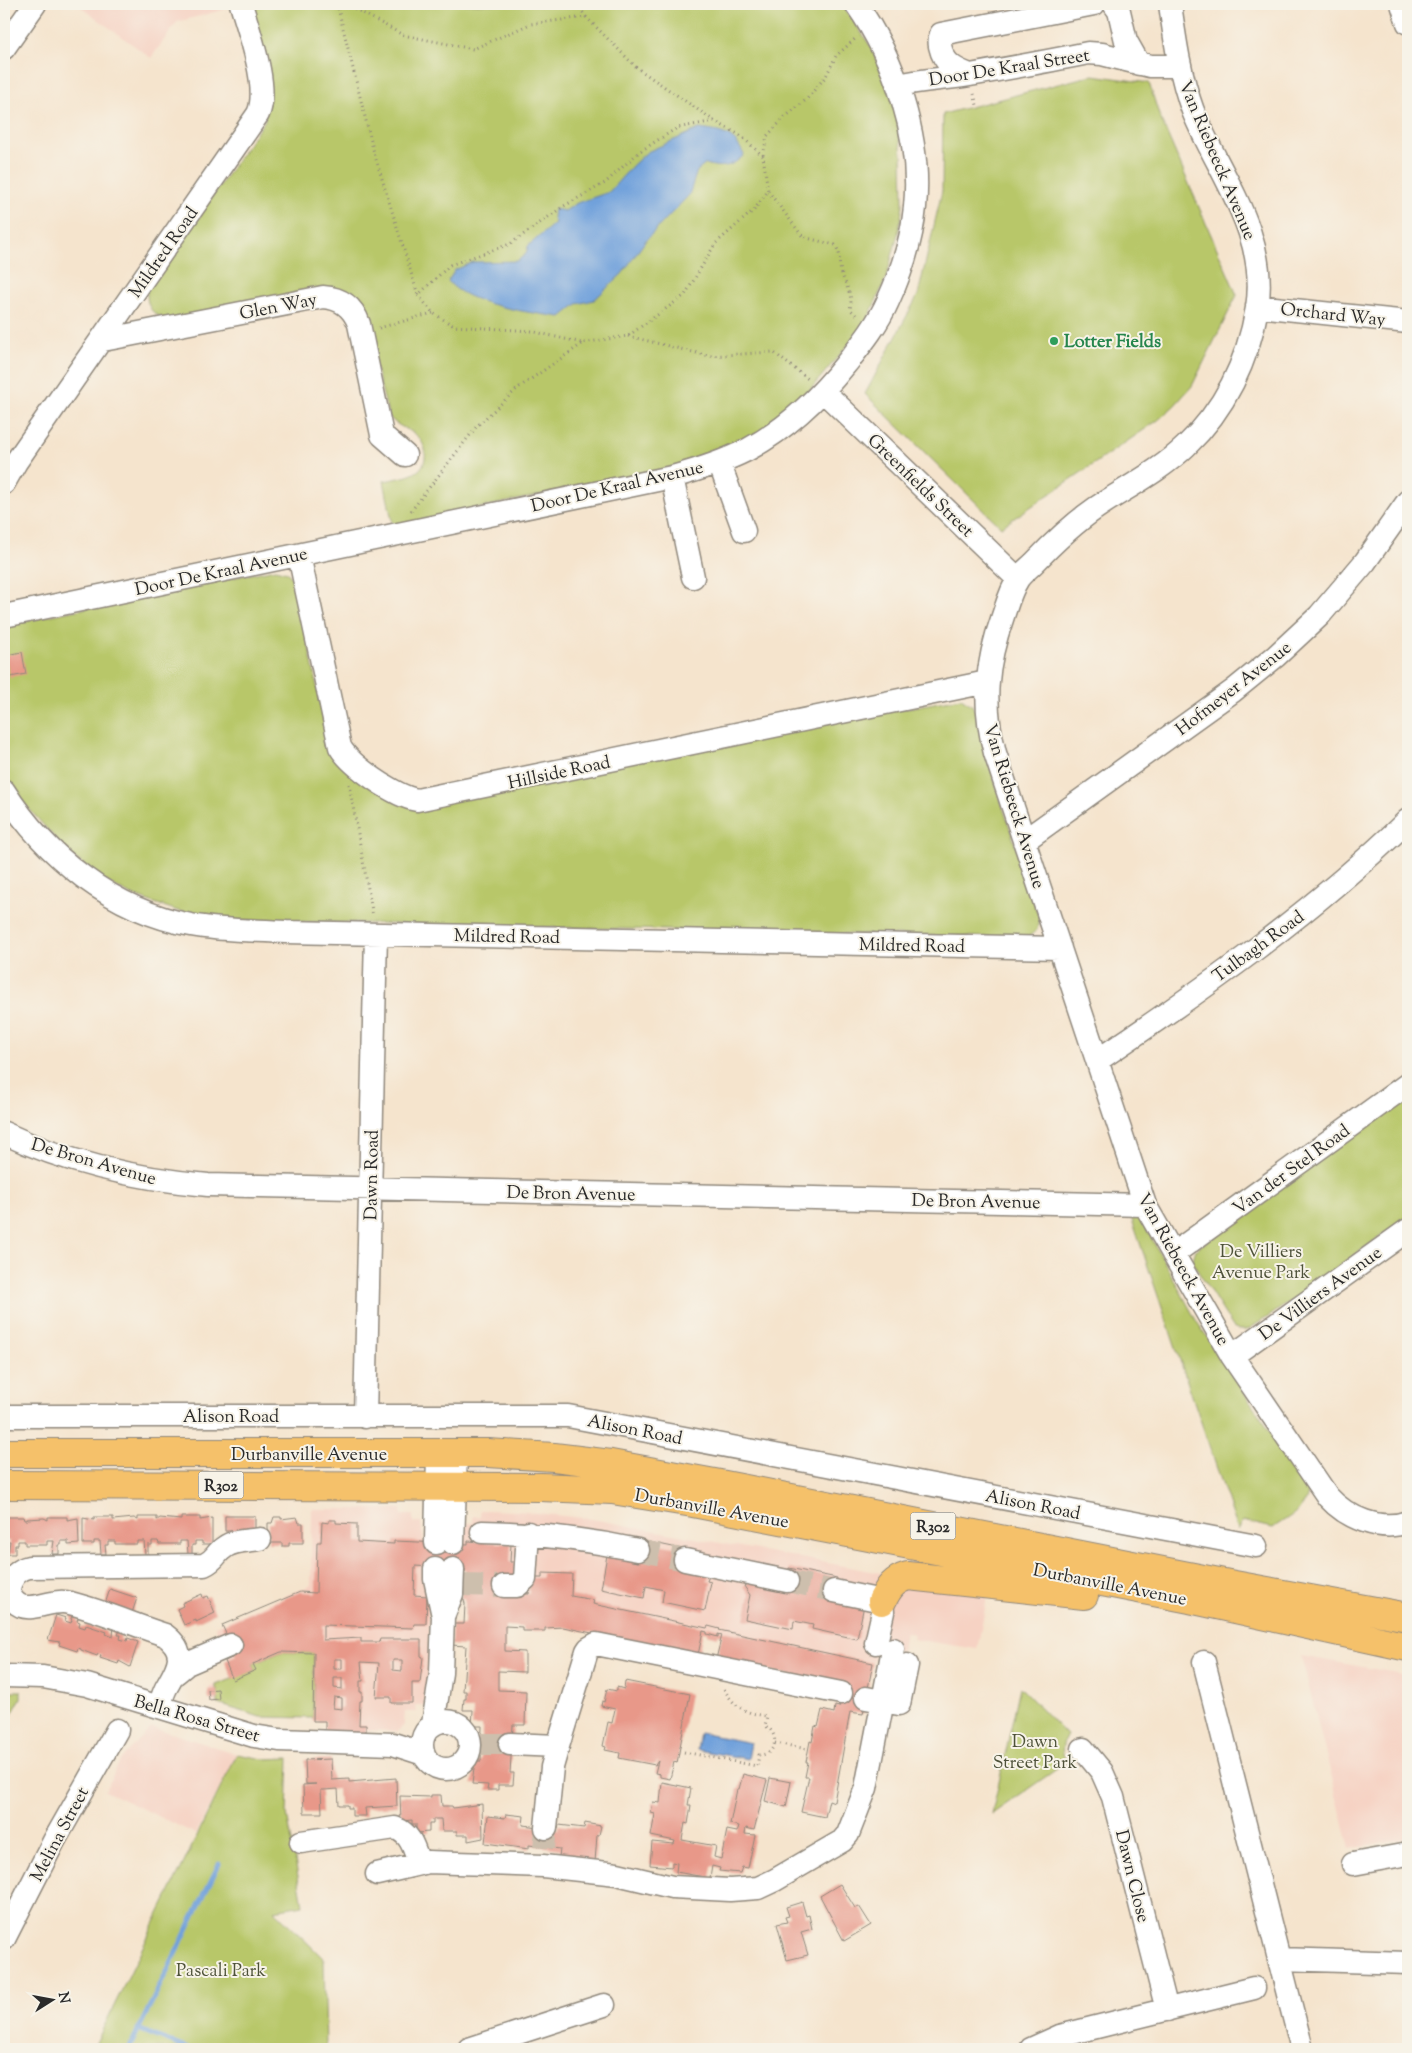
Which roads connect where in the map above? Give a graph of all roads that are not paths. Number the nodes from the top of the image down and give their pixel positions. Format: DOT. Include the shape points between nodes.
graph roads {
  1 [pos="35,4"];
  2 [pos="241,4"];
  3 [pos="856,4"];
  4 [pos="1094,4"];
  5 [pos="1114,4"];
  6 [pos="1170,4"];
  7 [pos="1402,4"];
  8 [pos="1408,23"];
  9 [pos="4,48"];
  10 [pos="1121,50"];
  11 [pos="942,56"];
  12 [pos="1180,66"];
  13 [pos="908,83"];
  14 [pos="972,84"];
  15 [pos="1257,306"];
  16 [pos="1408,322"];
  17 [pos="102,340"];
  18 [pos="824,392"];
  19 [pos="405,456"];
  20 [pos="719,462"];
  21 [pos="672,477"];
  22 [pos="4,483"];
  23 [pos="1408,501"];
  24 [pos="744,531"];
  25 [pos="299,555"];
  26 [pos="694,577"];
  27 [pos="1018,579"];
  28 [pos="4,616"];
  29 [pos="986,682"];
  30 [pos="4,791"];
  31 [pos="1408,820"];
  32 [pos="1024,841"];
  33 [pos="376,934"];
  34 [pos="1060,948"];
  35 [pos="1098,1060"];
  36 [pos="1408,1084"];
  37 [pos="4,1132"];
  38 [pos="371,1190"];
  39 [pos="1145,1205"];
  40 [pos="1408,1230"];
  41 [pos="1173,1254"];
  42 [pos="1232,1356"];
  43 [pos="4,1416"];
  44 [pos="365,1417"];
  45 [pos="4,1453"];
  46 [pos="447,1453"];
  47 [pos="4,1485"];
  48 [pos="446,1486"];
  49 [pos="1408,1522"];
  50 [pos="482,1532"];
  51 [pos="528,1533"];
  52 [pos="260,1540"];
  53 [pos="445,1543"];
  54 [pos="1256,1546"];
  55 [pos="638,1550"];
  56 [pos="685,1560"];
  57 [pos="450,1577"];
  58 [pos="787,1581"];
  59 [pos="504,1586"];
  60 [pos="834,1591"];
  61 [pos="1190,1599"];
  62 [pos="882,1601"];
  63 [pos="1408,1617"];
  64 [pos="231,1645"];
  65 [pos="1408,1647"];
  66 [pos="1204,1662"];
  67 [pos="176,1673"];
  68 [pos="441,1673"];
  69 [pos="4,1676"];
  70 [pos="841,1693"];
  71 [pos="159,1707"];
  72 [pos="457,1723"];
  73 [pos="429,1727"];
  74 [pos="117,1730"];
  75 [pos="393,1744"];
  76 [pos="510,1744"];
  77 [pos="558,1746"];
  78 [pos="1083,1749"];
  79 [pos="424,1754"];
  80 [pos="301,1842"];
  81 [pos="544,1847"];
  82 [pos="1408,1854"];
  83 [pos="419,1863"];
  84 [pos="1353,1864"];
  85 [pos="378,1874"];
  86 [pos="4,1939"];
  87 [pos="1279,1959"];
  88 [pos="1408,1963"];
  89 [pos="1254,1988"];
  90 [pos="604,2006"];
  91 [pos="1166,2010"];
  92 [pos="469,2049"];
  93 [pos="1031,2049"];
  94 [pos="1302,2049"];
  1 -- 9 [label="street"];
  2 -- 17 [label="street, Mildred Road" via="262,85 261,108"];
  3 -- 13 [label="street, Door De Kraal Avenue"];
  4 -- 11 [label="street" via="943,33 939,39"];
  5 -- 10 [label="street" via="1119,11"];
  6 -- 12 [label="street, Van Riebeeck Avenue"];
  7 -- 8 [label="street"];
  10 -- 12 [label="street" via="1139,64"];
  10 -- 14 [label="street, Door De Kraal Street" via="1088,54"];
  11 -- 13 [label="street" via="938,64"];
  11 -- 14 [label="street"];
  12 -- 15 [label="street, Van Riebeeck Avenue" via="1193,110 1247,224 1258,264"];
  13 -- 14 [label="street, Door De Kraal Street"];
  13 -- 18 [label="street, Door De Kraal Avenue" via="916,184 909,240 888,302"];
  15 -- 16 [label="street, Orchard Way"];
  15 -- 27 [label="street, Van Riebeeck Avenue" via="1242,365 1225,398 1204,427 1164,464 1084,516"];
  17 -- 19 [label="street, Glen Way" via="323,297 339,300 356,316 382,435"];
  17 -- 22 [label="street, Mildred Road"];
  18 -- 20 [label="street, Door De Kraal Avenue" via="766,439"];
  18 -- 27 [label="street, Greenfields Street"];
  20 -- 21 [label="street, Door De Kraal Avenue"];
  20 -- 24 [label="street"];
  21 -- 25 [label="street, Door De Kraal Avenue"];
  21 -- 26 [label="street"];
  23 -- 32 [label="street, Hofmeyer Avenue" via="1365,562 1319,616 1276,656 1233,691"];
  25 -- 28 [label="street, Door De Kraal Avenue"];
  25 -- 29 [label="street, Hillside Road" via="338,740 344,753 354,765 401,795 423,800"];
  27 -- 29 [label="street, Van Riebeeck Avenue" via="994,644"];
  29 -- 32 [label="street, Van Riebeeck Avenue" via="991,737"];
  30 -- 33 [label="street, Mildred Road" via="31,829 69,866 138,908 190,925 218,929"];
  31 -- 35 [label="street, Tulbagh Road" via="1367,860 1299,917"];
  32 -- 34 [label="street, Van Riebeeck Avenue"];
  33 -- 34 [label="street, Mildred Road"];
  33 -- 38 [label="street, Dawn Road"];
  34 -- 35 [label="street, Van Riebeeck Avenue"];
  35 -- 39 [label="street, Van Riebeeck Avenue"];
  36 -- 41 [label="street, Van der Stel Road"];
  37 -- 38 [label="street, De Bron Avenue" via="95,1165 171,1182"];
  38 -- 39 [label="street, De Bron Avenue"];
  38 -- 44 [label="street, Dawn Road"];
  39 -- 41 [label="street, Van Riebeeck Avenue"];
  40 -- 42 [label="street, De Villiers Avenue"];
  41 -- 42 [label="street, Van Riebeeck Avenue"];
  42 -- 49 [label="street, Van Riebeeck Avenue" via="1328,1497 1342,1510 1366,1521 1385,1525"];
  43 -- 44 [label="street, Alison Road"];
  44 -- 54 [label="street, Alison Road" via="568,1416"];
  45 -- 46 [label="main road, Durbanville Avenue / R302"];
  46 -- 48 [label="street"];
  46 -- 63 [label="main road, Durbanville Avenue / R302" via="554,1457 629,1468"];
  47 -- 48 [label="main road, Durbanville Avenue / R302"];
  48 -- 53 [label="street"];
  48 -- 61 [label="main road, Durbanville Avenue / R302" via="612,1490"];
  50 -- 51 [label="street"];
  51 -- 55 [label="street"];
  51 -- 59 [label="street" via="525,1579 517,1586"];
  52 -- 67 [label="street" via="232,1542 213,1561 204,1565 29,1567 22,1568 12,1577 9,1590 20,1605 33,1607 51,1602 70,1602 165,1635 177,1648 179,1665"];
  56 -- 58 [label="street"];
  57 -- 68 [label="street" via="435,1579 443,1616"];
  60 -- 62 [label="street"];
  61 -- 62 [label="main road" via="1130,1600 908,1576 896,1580"];
  61 -- 65 [label="main road, Durbanville Avenue / R302"];
  62 -- 81 [label="street" via="899,1704 874,1700 866,1788 848,1834 842,1841 758,1888 730,1890 672,1887 617,1874"];
  64 -- 67 [label="street" via="187,1664"];
  66 -- 87 [label="street"];
  67 -- 71 [label="street"];
  68 -- 72 [label="street"];
  68 -- 73 [label="street"];
  69 -- 71 [label="street, Bella Rosa Street" via="68,1680"];
  70 -- 77 [label="street" via="592,1645 587,1651"];
  71 -- 75 [label="street, Bella Rosa Street" via="254,1736 279,1740"];
  72 -- 73 [label="street" via="440,1721"];
  72 -- 79 [label="street" via="476,1743 465,1759 443,1769 428,1761"];
  73 -- 75 [label="street, Bella Rosa Street"];
  73 -- 79 [label="street" via="422,1738"];
  74 -- 86 [label="street, Melina Street" via="54,1841"];
  75 -- 79 [label="street, Bella Rosa Street"];
  76 -- 77 [label="street"];
  77 -- 81 [label="street" via="552,1767"];
  78 -- 91 [label="street, Dawn Close" via="1102,1772 1113,1797"];
  80 -- 83 [label="street" via="395,1828 410,1838"];
  81 -- 83 [label="street"];
  82 -- 84 [label="street"];
  83 -- 85 [label="street"];
  87 -- 88 [label="street"];
  87 -- 94 [label="street"];
  89 -- 91 [label="street"];
  90 -- 92 [label="street"];
  91 -- 93 [label="street" via="1060,2036"];
}
